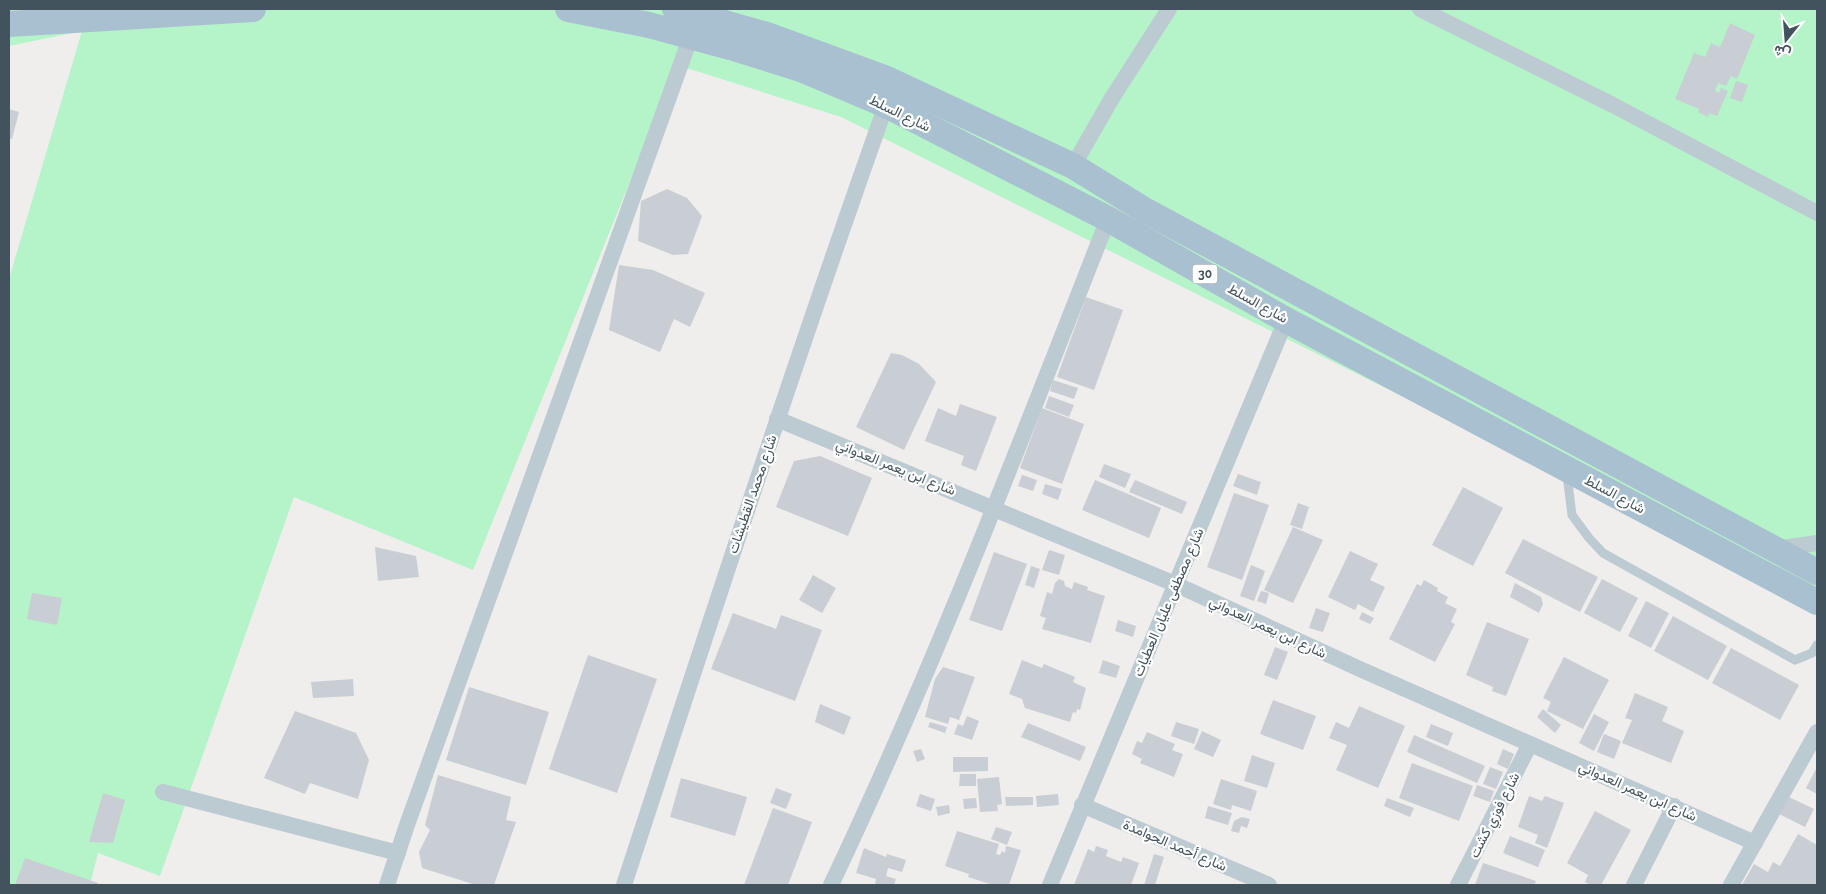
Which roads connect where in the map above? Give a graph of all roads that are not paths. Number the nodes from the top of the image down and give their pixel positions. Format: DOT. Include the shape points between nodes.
graph roads {
  1 [pos="253,9"];
  2 [pos="568,9"];
  3 [pos="675,9"];
  4 [pos="1169,9"];
  5 [pos="1420,9"];
  6 [pos="9,24"];
  7 [pos="691,36"];
  8 [pos="886,105"];
  9 [pos="1073,166"];
  10 [pos="1817,213"];
  11 [pos="1108,219"];
  12 [pos="1286,320"];
  13 [pos="778,419"];
  14 [pos="1566,467"];
  15 [pos="995,508"];
  16 [pos="1817,544"];
  17 [pos="1774,549"];
  18 [pos="1817,572"];
  19 [pos="1175,584"];
  20 [pos="1817,602"];
  21 [pos="1817,645"];
  22 [pos="1817,732"];
  23 [pos="1530,744"];
  24 [pos="163,792"];
  25 [pos="1082,805"];
  26 [pos="1674,806"];
  27 [pos="1755,843"];
  28 [pos="398,853"];
  29 [pos="388,885"];
  30 [pos="624,885"];
  31 [pos="831,885"];
  32 [pos="1050,885"];
  33 [pos="1269,885"];
  34 [pos="1458,885"];
  35 [pos="1634,885"];
  36 [pos="1731,885"];
  1 -- 6 [label="main road"];
  2 -- 7 [label="main road, شارع السلط / 30"];
  3 -- 9 [label="main road, شارع السلط / 30" via="767,35 887,79"];
  4 -- 9 [label="street"];
  5 -- 10 [label="street" via="1611,104"];
  7 -- 8 [label="main road, شارع السلط / 30" via="801,69"];
  7 -- 28 [label="street"];
  8 -- 11 [label="main road, شارع السلط / 30"];
  8 -- 13 [label="street, شارع محمد القطيشات"];
  9 -- 17 [label="main road, شارع السلط / 30" via="1146,211"];
  11 -- 12 [label="main road, شارع السلط / 30"];
  11 -- 15 [label="street"];
  12 -- 14 [label="main road, شارع السلط / 30"];
  12 -- 19 [label="street, شارع مصطفى عليان العطيات"];
  13 -- 15 [label="street, شارع ابن يعمر العدواني"];
  13 -- 30 [label="street, شارع محمد القطيشات"];
  14 -- 20 [label="main road, شارع السلط / 30"];
  14 -- 21 [label="lane" via="1572,515 1603,553 1795,660 1812,652"];
  15 -- 19 [label="street, شارع ابن يعمر العدواني"];
  15 -- 31 [label="street" via="924,681"];
  16 -- 17 [label="street"];
  17 -- 18 [label="main road, شارع السلط / 30"];
  19 -- 23 [label="street, شارع ابن يعمر العدواني"];
  19 -- 25 [label="street, شارع مصطفى عليان العطيات"];
  22 -- 27 [label="street"];
  23 -- 26 [label="street, شارع ابن يعمر العدواني"];
  23 -- 34 [label="street, شارع فوزي كشت"];
  24 -- 28 [label="street"];
  25 -- 32 [label="street, شارع مصطفى عليان العطيات"];
  25 -- 33 [label="street, شارع أحمد الحوامدة"];
  26 -- 27 [label="street, شارع ابن يعمر العدواني"];
  26 -- 35 [label="street"];
  27 -- 36 [label="street"];
  28 -- 29 [label="street"];
}
